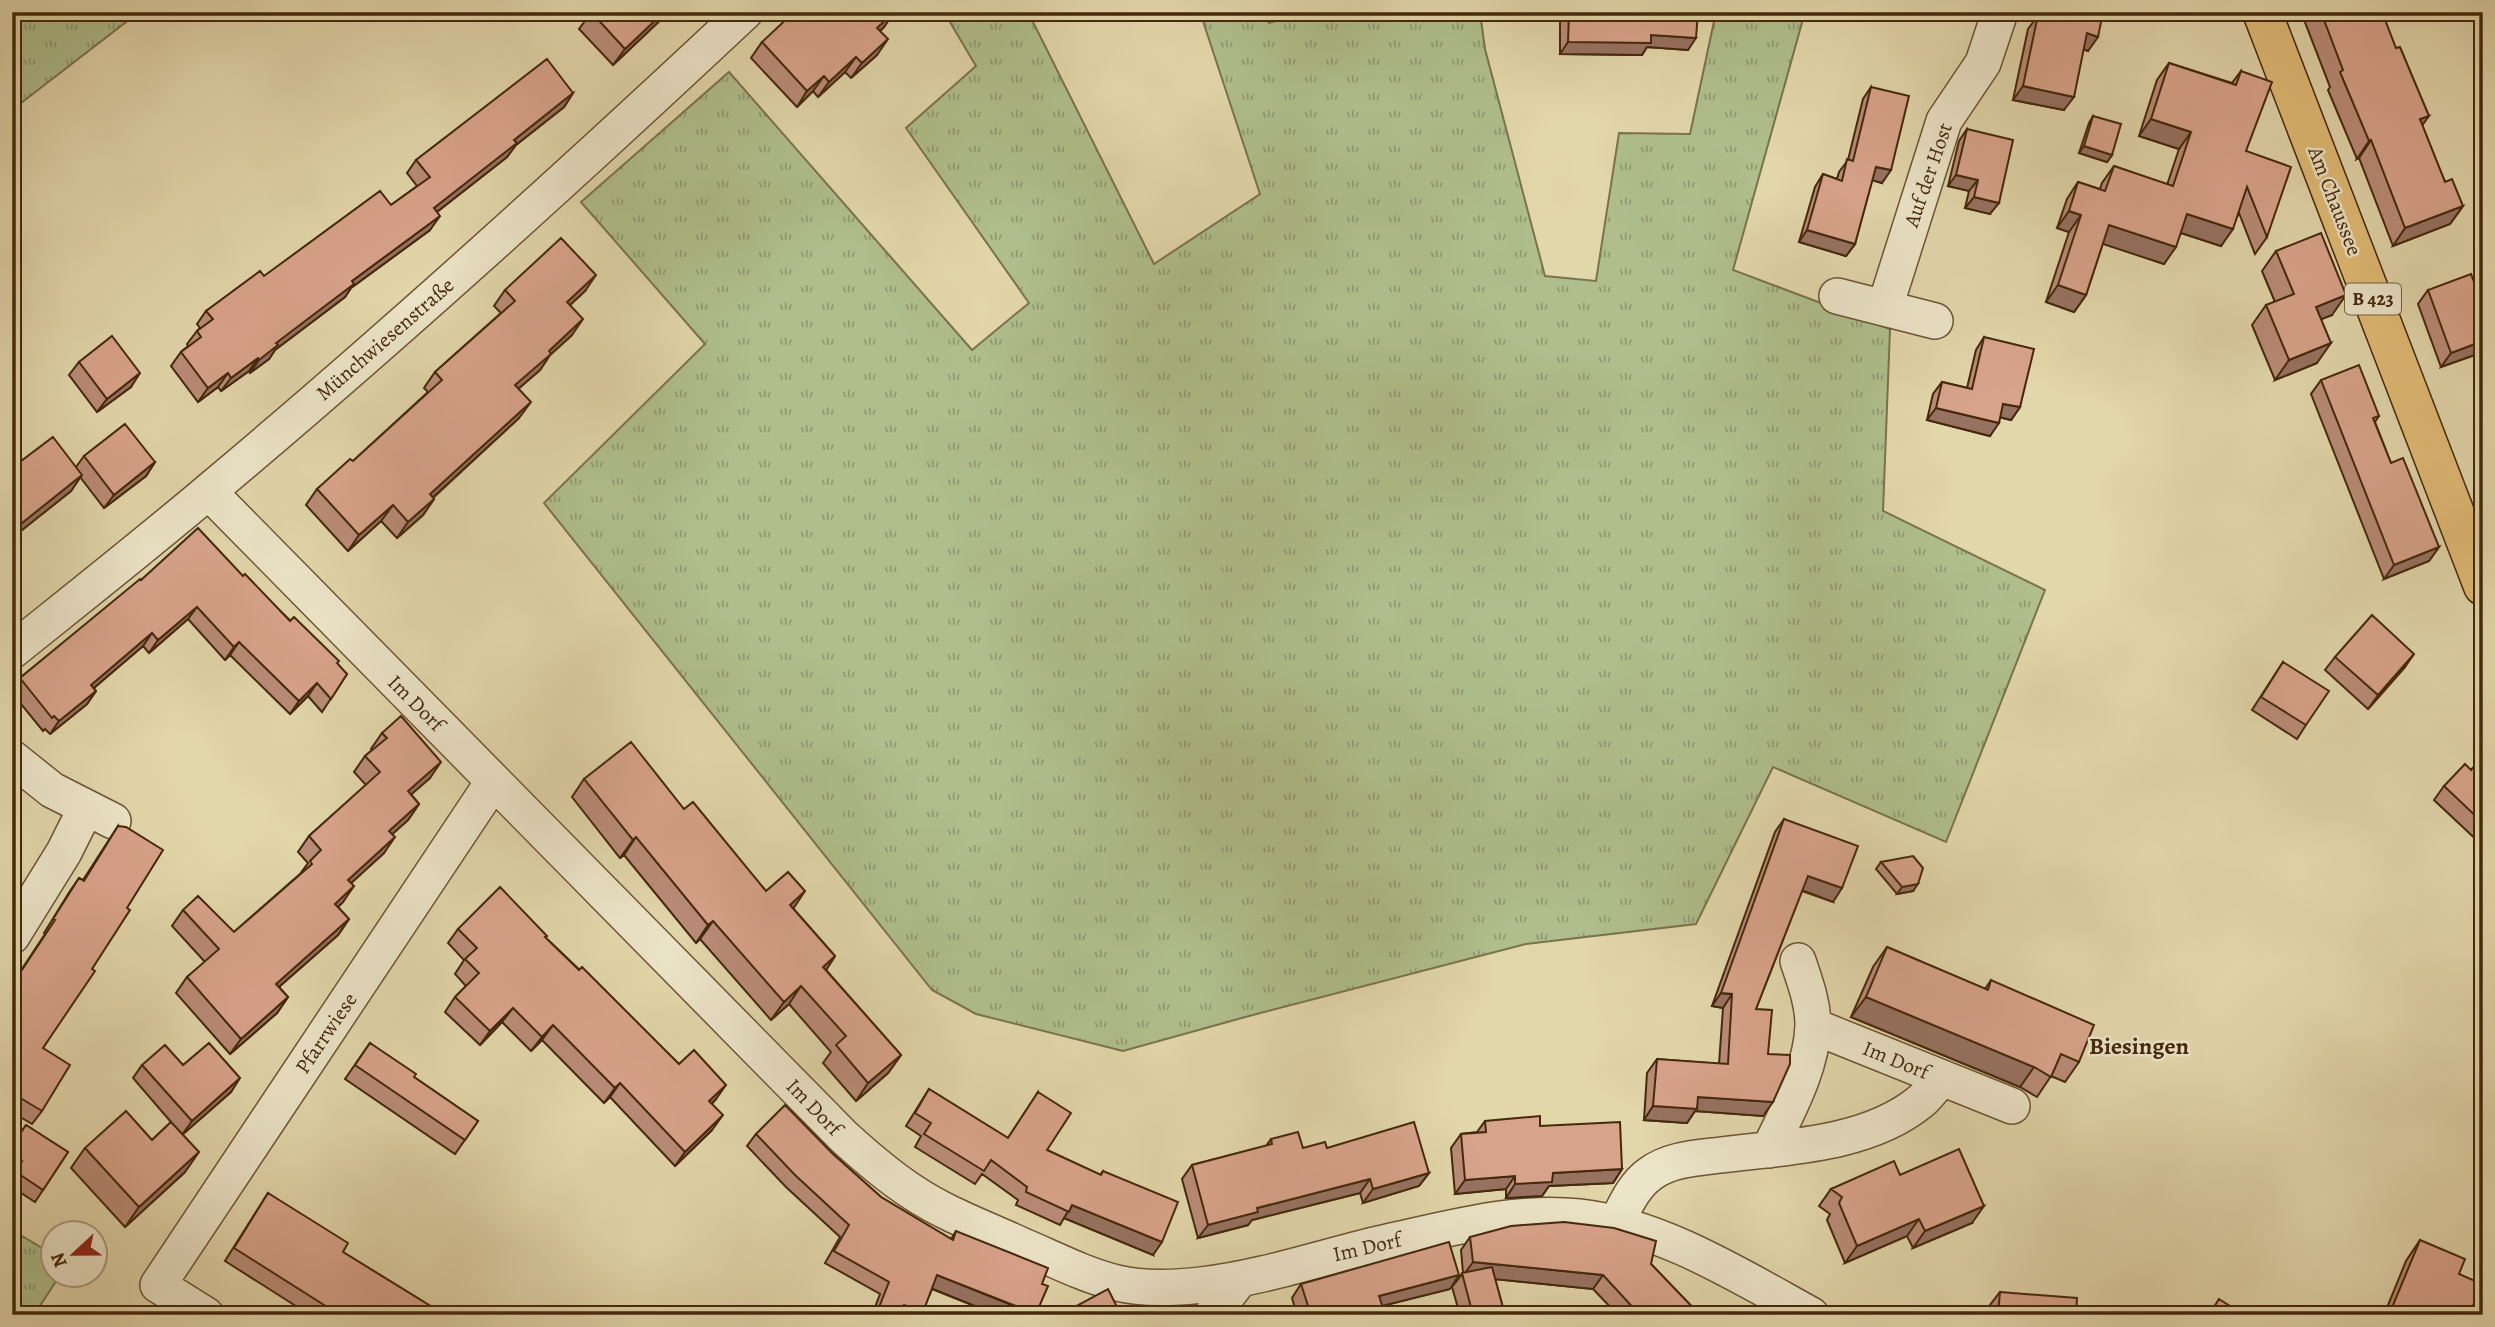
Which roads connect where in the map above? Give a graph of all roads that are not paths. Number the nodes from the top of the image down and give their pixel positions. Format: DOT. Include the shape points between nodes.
graph roads {
  1 [pos="745,12"];
  2 [pos="2000,12"];
  3 [pos="2262,12"];
  4 [pos="1837,296"];
  5 [pos="1885,306"];
  6 [pos="1935,321"];
  7 [pos="209,492"];
  8 [pos="2483,586"];
  9 [pos="12,651"];
  10 [pos="12,758"];
  11 [pos="494,782"];
  12 [pos="12,936"];
  13 [pos="1798,961"];
  14 [pos="1812,1026"];
  15 [pos="1941,1078"];
  16 [pos="2012,1106"];
  17 [pos="1769,1150"];
  18 [pos="1617,1223"];
  19 [pos="1240,1279"];
  20 [pos="1119,1283"];
  21 [pos="206,1315"];
  22 [pos="1143,1315"];
  23 [pos="1212,1315"];
  24 [pos="1811,1315"];
  1 -- 7 [label="street, Münchwiesenstraße" via="396,331"];
  2 -- 5 [label="street, Auf der Host" via="1983,63 1944,121"];
  3 -- 8 [label="main road, Am Chaussee / B 423"];
  4 -- 5 [label="street"];
  5 -- 6 [label="street"];
  7 -- 9 [label="street, Münchwiesenstraße"];
  7 -- 11 [label="street, Im Dorf"];
  10 -- 12 [label="street" via="52,790 100,815 64,852"];
  11 -- 20 [label="street, Im Dorf" via="879,1168 915,1194 964,1219"];
  11 -- 21 [label="street, Pfarrwiese" via="158,1285"];
  13 -- 14 [label="street" via="1808,988"];
  14 -- 15 [label="street, Im Dorf"];
  14 -- 17 [label="street" via="1807,1060"];
  15 -- 16 [label="street, Im Dorf"];
  15 -- 17 [label="street, Im Dorf" via="1922,1101 1895,1119 1809,1147"];
  17 -- 18 [label="street, Im Dorf" via="1677,1161 1649,1174 1630,1196"];
  18 -- 19 [label="street, Im Dorf" via="1535,1215 1487,1221"];
  18 -- 24 [label="street, Im Dorf" via="1739,1275"];
  19 -- 20 [label="street, Im Dorf" via="1199,1286"];
  19 -- 23 [label="street"];
  20 -- 22 [label="street"];
}
